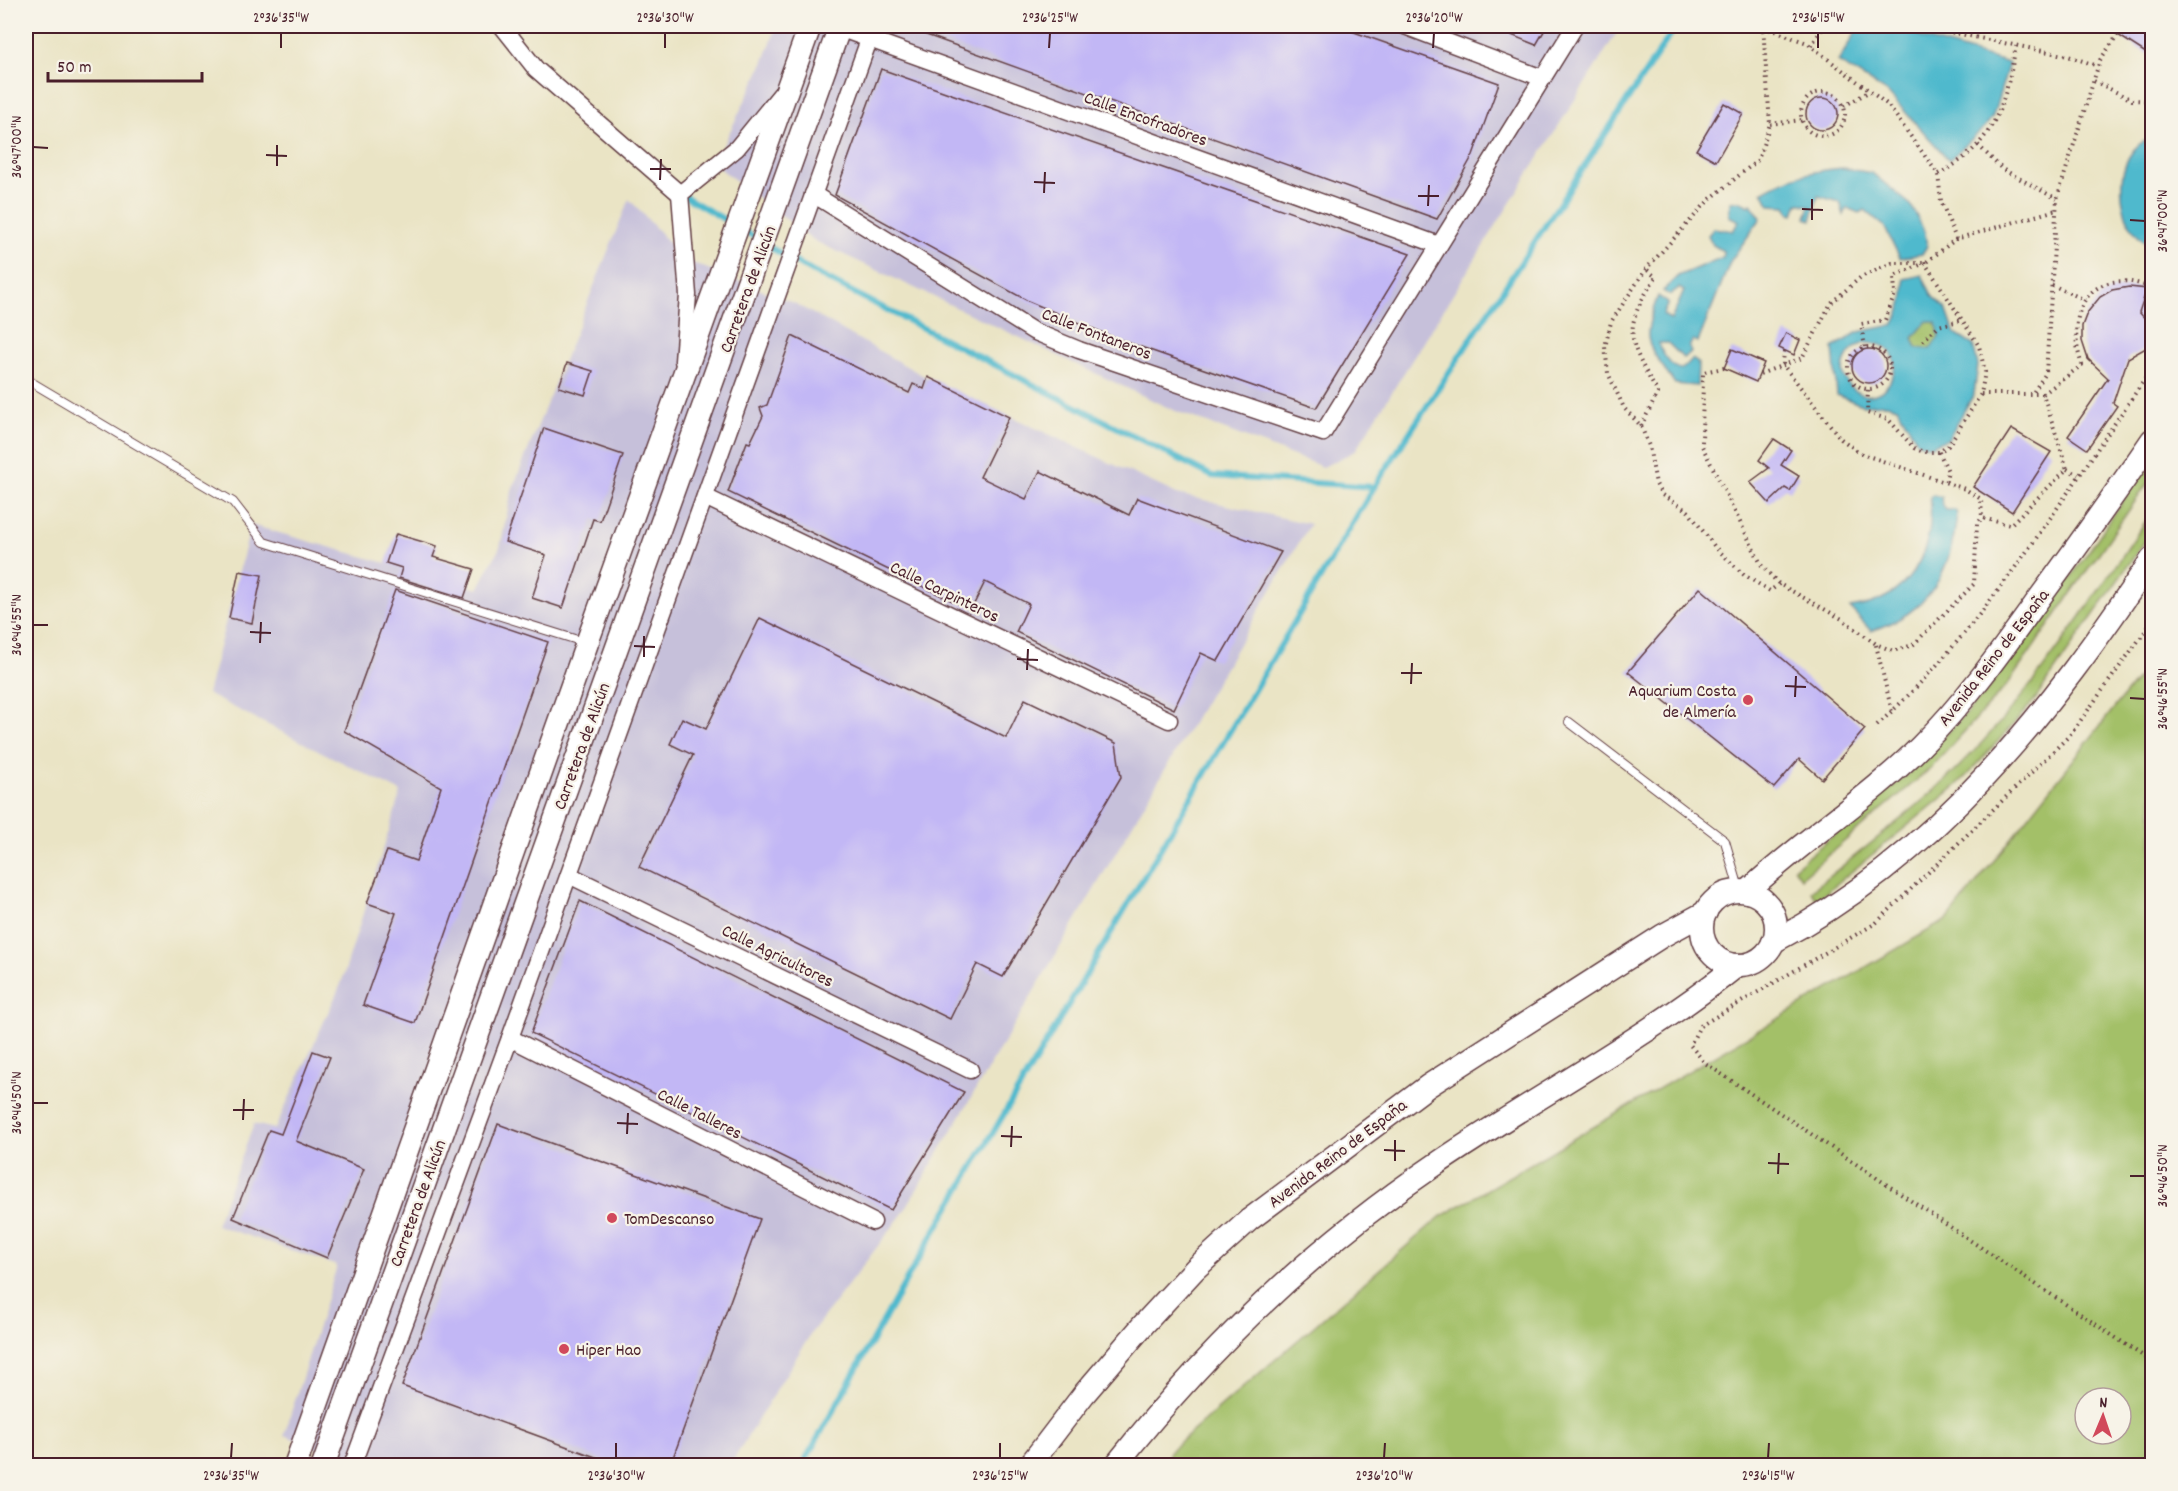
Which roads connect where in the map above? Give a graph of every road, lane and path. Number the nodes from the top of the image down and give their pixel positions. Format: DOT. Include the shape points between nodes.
graph roads {
  1 [pos="502,26"];
  2 [pos="810,26"];
  3 [pos="1405,26"];
  4 [pos="1575,26"];
  5 [pos="1824,26"];
  6 [pos="1929,26"];
  7 [pos="2124,26"];
  8 [pos="840,27"];
  9 [pos="872,32"];
  10 [pos="1811,46"];
  11 [pos="2016,46"];
  12 [pos="2098,66"];
  13 [pos="1542,78"];
  14 [pos="2094,81"];
  15 [pos="790,84"];
  16 [pos="1869,91"];
  17 [pos="2152,101"];
  18 [pos="1844,106"];
  19 [pos="1802,120"];
  20 [pos="1770,124"];
  21 [pos="1978,145"];
  22 [pos="1938,174"];
  23 [pos="680,194"];
  24 [pos="813,195"];
  25 [pos="2057,199"];
  26 [pos="2056,210"];
  27 [pos="1956,238"];
  28 [pos="1440,244"];
  29 [pos="1925,263"];
  30 [pos="1646,269"];
  31 [pos="2052,285"];
  32 [pos="2152,288"];
  33 [pos="2085,300"];
  34 [pos="1963,320"];
  35 [pos="1923,341"];
  36 [pos="1864,345"];
  37 [pos="1784,351"];
  38 [pos="1783,365"];
  39 [pos="1724,368"];
  40 [pos="2152,369"];
  41 [pos="1760,374"];
  42 [pos="26,379"];
  43 [pos="682,386"];
  44 [pos="1868,392"];
  45 [pos="1982,394"];
  46 [pos="2032,394"];
  47 [pos="2043,394"];
  48 [pos="1641,426"];
  49 [pos="2152,440"];
  50 [pos="1939,452"];
  51 [pos="2067,469"];
  52 [pos="2078,475"];
  53 [pos="1945,484"];
  54 [pos="705,497"];
  55 [pos="1982,518"];
  56 [pos="2152,560"];
  57 [pos="1779,584"];
  58 [pos="587,643"];
  59 [pos="1876,644"];
  60 [pos="1892,712"];
  61 [pos="1169,720"];
  62 [pos="1569,722"];
  63 [pos="1877,724"];
  64 [pos="569,875"];
  65 [pos="1743,892"];
  66 [pos="1706,912"];
  67 [pos="1773,942"];
  68 [pos="1738,965"];
  69 [pos="1700,1026"];
  70 [pos="510,1038"];
  71 [pos="970,1071"];
  72 [pos="873,1222"];
  73 [pos="2152,1362"];
  74 [pos="295,1466"];
  75 [pos="322,1466"];
  76 [pos="352,1466"];
  77 [pos="1029,1466"];
  78 [pos="1115,1466"];
  1 -- 23 [label="street" via="536,69"];
  2 -- 15 [label="street, Carretera de Alicún"];
  3 -- 13 [label="street"];
  4 -- 13 [label="street"];
  5 -- 10 [label="path"];
  6 -- 11 [label="path"];
  7 -- 12 [label="path"];
  8 -- 9 [label="street, Calle Encofradores"];
  8 -- 75 [label="street, Carretera de Alicún"];
  9 -- 24 [label="street"];
  9 -- 28 [label="street, Calle Encofradores"];
  10 -- 16 [label="path"];
  10 -- 20 [label="path" via="1763,27"];
  11 -- 12 [label="path"];
  11 -- 21 [label="path" via="1997,120"];
  12 -- 14 [label="path"];
  13 -- 28 [label="street"];
  14 -- 17 [label="path" via="2132,100"];
  14 -- 25 [label="path"];
  15 -- 23 [label="street" via="737,148"];
  15 -- 43 [label="street, Carretera de Alicún"];
  16 -- 18 [label="path"];
  16 -- 22 [label="path" via="1888,105"];
  18 -- 19 [label="path" via="1834,95 1820,92 1803,105"];
  18 -- 19 [label="path" via="1842,126 1830,134 1816,135"];
  19 -- 20 [label="path"];
  20 -- 30 [label="path" via="1758,160 1709,200"];
  21 -- 22 [label="path" via="1961,162"];
  21 -- 25 [label="path" via="2002,169"];
  22 -- 27 [label="path" via="1941,201"];
  23 -- 43 [label="street" via="688,295"];
  24 -- 28 [label="street, Calle Fontaneros" via="1033,331 1323,433"];
  24 -- 54 [label="street"];
  25 -- 26 [label="path"];
  26 -- 27 [label="path"];
  26 -- 31 [label="path"];
  27 -- 29 [label="path"];
  29 -- 34 [label="path"];
  29 -- 36 [label="path" via="1894,276 1895,294 1885,320 1861,324"];
  29 -- 38 [label="path" via="1892,263 1861,277 1831,303 1802,358"];
  30 -- 48 [label="path" via="1611,322 1605,347 1608,373 1624,408"];
  30 -- 48 [label="path" via="1656,277 1638,304 1631,329 1637,357 1658,393"];
  31 -- 33 [label="path"];
  31 -- 46 [label="path" via="2046,373"];
  32 -- 33 [label="path" via="2136,281 2116,280 2098,288"];
  33 -- 47 [label="path" via="2074,332 2082,365"];
  34 -- 35 [label="path" via="1938,326"];
  34 -- 45 [label="path" via="1979,346 1985,372"];
  36 -- 44 [label="path" via="1853,354 1848,373 1855,384"];
  36 -- 44 [label="path" via="1885,353 1890,367 1887,380"];
  37 -- 38 [label="path"];
  38 -- 41 [label="path"];
  38 -- 53 [label="path" via="1841,439 1862,454"];
  39 -- 57 [label="path" via="1703,372 1702,446 1762,566"];
  40 -- 52 [label="path"];
  42 -- 58 [label="lane" via="233,502 264,542"];
  43 -- 58 [label="street, Carretera de Alicún"];
  44 -- 50 [label="path" via="1867,413 1888,420 1914,448"];
  45 -- 46 [label="path"];
  45 -- 50 [label="path" via="1948,446"];
  46 -- 47 [label="path"];
  47 -- 51 [label="path"];
  48 -- 57 [label="path" via="1662,495 1688,511 1715,547 1744,575 1770,591"];
  49 -- 65 [label="street, Avenida Reino de España" via="1952,714 1895,772"];
  50 -- 53 [label="path" via="1948,471"];
  51 -- 52 [label="path"];
  51 -- 55 [label="path" via="2010,525"];
  52 -- 60 [label="path" via="1991,598"];
  53 -- 55 [label="path" via="1965,489 1981,499"];
  54 -- 61 [label="street, Calle Carpinteros"];
  54 -- 64 [label="street"];
  55 -- 59 [label="path" via="1977,524 1974,584 1913,645 1893,651"];
  56 -- 67 [label="street" via="2056,696 1980,784 1943,821 1862,887 1817,919"];
  57 -- 59 [label="path" via="1842,619"];
  58 -- 74 [label="street, Carretera de Alicún"];
  59 -- 60 [label="path"];
  60 -- 63 [label="path"];
  62 -- 65 [label="lane" via="1725,841"];
  64 -- 70 [label="street"];
  64 -- 71 [label="street, Calle Agricultores"];
  65 -- 66 [label="street" via="1723,895"];
  65 -- 67 [label="street" via="1767,904 1773,914"];
  66 -- 68 [label="street" via="1703,935 1707,947 1726,963"];
  66 -- 77 [label="street, Avenida Reino de España" via="1428,1086 1249,1220 1195,1269 1144,1324"];
  67 -- 68 [label="street" via="1761,957"];
  68 -- 78 [label="street" via="1701,995 1482,1133 1351,1226 1267,1297 1159,1412"];
  69 -- 73 [label="path" via="1690,1045 1705,1063"];
  70 -- 72 [label="street, Calle Talleres"];
  70 -- 76 [label="street"];
}
